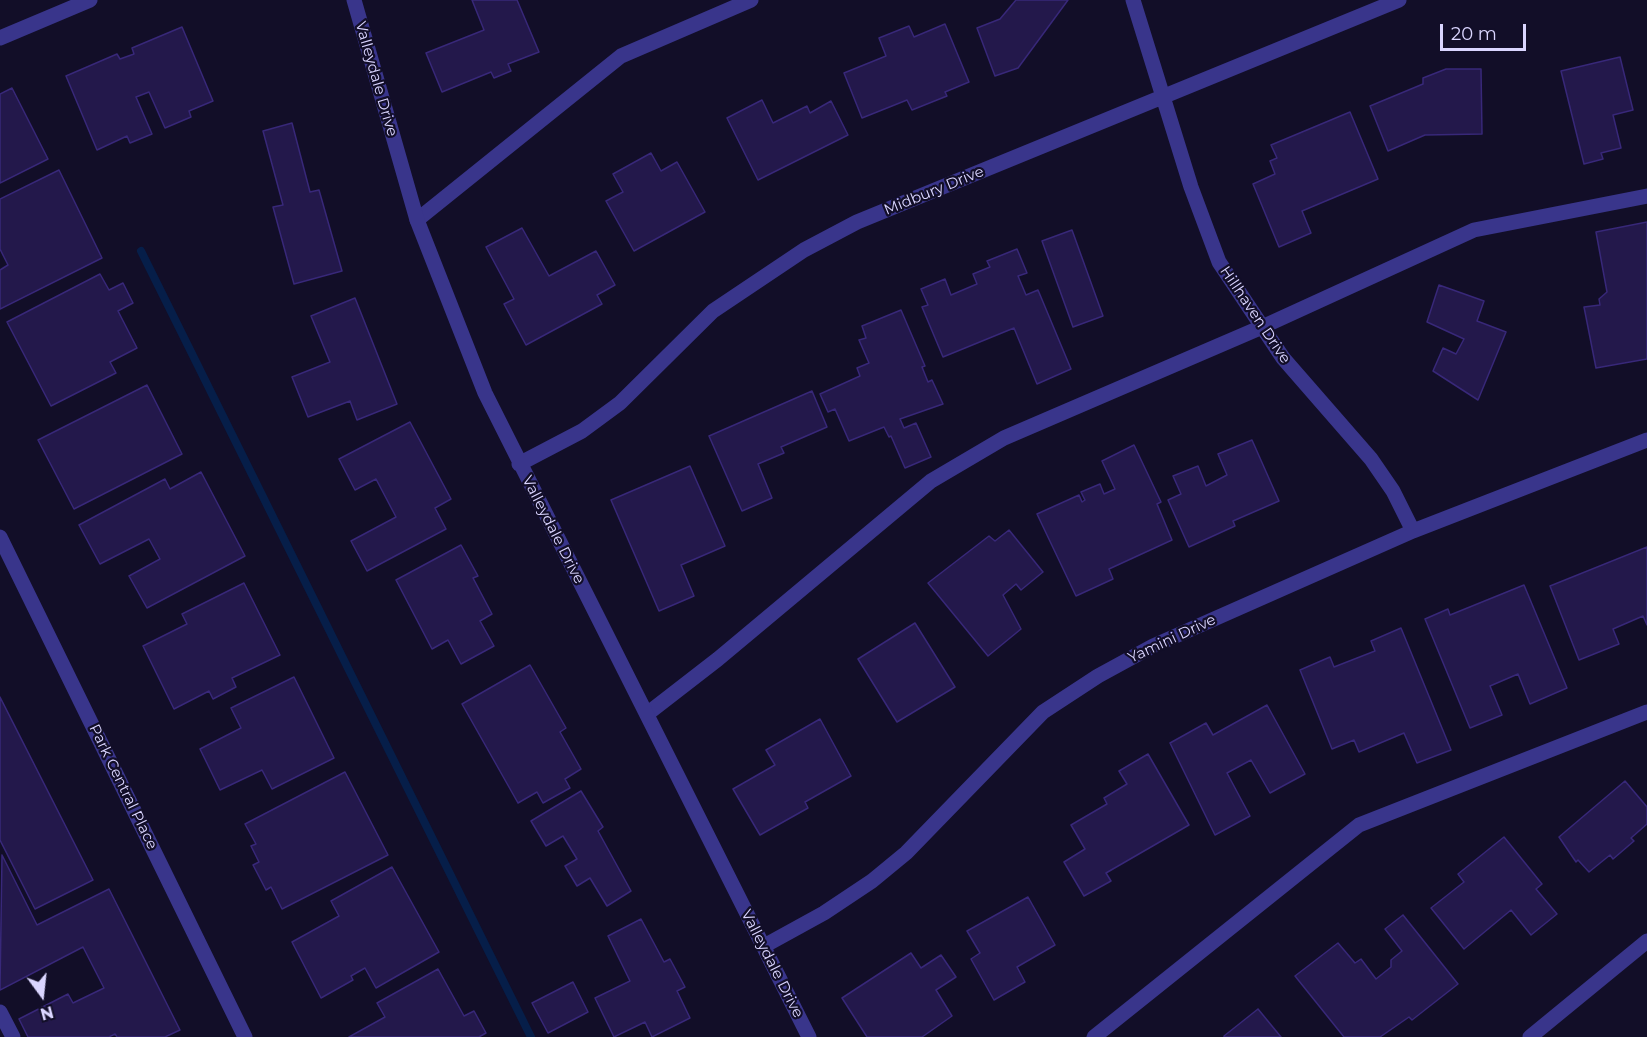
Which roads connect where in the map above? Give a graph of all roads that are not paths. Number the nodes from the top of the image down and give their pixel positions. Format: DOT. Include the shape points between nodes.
graph roads {
  1 [pos="90,0"];
  2 [pos="354,0"];
  3 [pos="751,0"];
  4 [pos="1133,0"];
  5 [pos="1398,0"];
  6 [pos="0,38"];
  7 [pos="1165,97"];
  8 [pos="1647,196"];
  9 [pos="417,220"];
  10 [pos="1262,327"];
  11 [pos="1647,440"];
  12 [pos="519,464"];
  13 [pos="1413,531"];
  14 [pos="0,537"];
  15 [pos="1647,712"];
  16 [pos="647,714"];
  17 [pos="1647,941"];
  18 [pos="764,946"];
  19 [pos="0,1012"];
  20 [pos="13,1037"];
  21 [pos="245,1037"];
  22 [pos="809,1037"];
  23 [pos="1094,1037"];
  24 [pos="1530,1037"];
  1 -- 6 [label="street"];
  2 -- 9 [label="street, Valleydale Drive"];
  3 -- 9 [label="street" via="621,56"];
  4 -- 7 [label="street, Hillhaven Drive"];
  5 -- 7 [label="street, Midbury Drive"];
  7 -- 10 [label="street, Hillhaven Drive" via="1191,187 1219,262"];
  7 -- 12 [label="street, Midbury Drive" via="857,222 804,250 713,311 620,403"];
  8 -- 10 [label="street" via="1474,230"];
  9 -- 12 [label="street, Valleydale Drive" via="485,393"];
  10 -- 13 [label="street, Hillhaven Drive" via="1283,358 1371,459"];
  10 -- 16 [label="street" via="1004,438 931,481"];
  11 -- 13 [label="street, Yamini Drive"];
  12 -- 16 [label="street, Valleydale Drive"];
  13 -- 18 [label="street, Yamini Drive" via="1153,646 1098,676 1043,712 906,853 872,881"];
  14 -- 21 [label="street, Park Central Place"];
  15 -- 23 [label="street" via="1359,825"];
  16 -- 18 [label="street, Valleydale Drive"];
  17 -- 24 [label="street"];
  18 -- 22 [label="street, Valleydale Drive"];
  19 -- 20 [label="street"];
}
